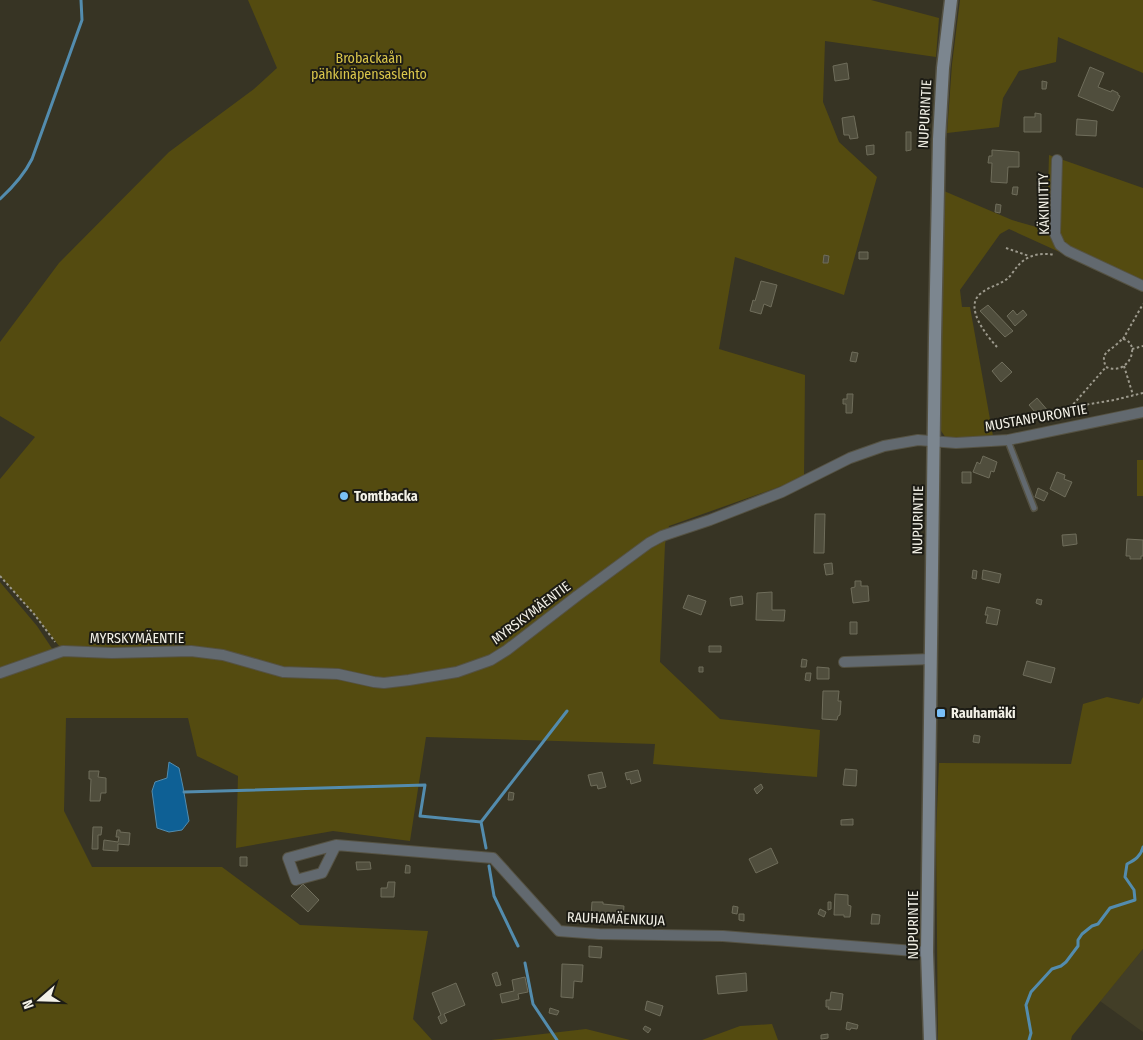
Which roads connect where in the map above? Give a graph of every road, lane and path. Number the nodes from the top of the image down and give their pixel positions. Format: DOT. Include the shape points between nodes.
graph roads {
  1 [pos="951,0"];
  2 [pos="1057,160"];
  3 [pos="1006,248"];
  4 [pos="1029,256"];
  5 [pos="1058,256"];
  6 [pos="1143,286"];
  7 [pos="1143,306"];
  8 [pos="1123,338"];
  9 [pos="1143,346"];
  10 [pos="997,347"];
  11 [pos="1132,349"];
  12 [pos="1124,366"];
  13 [pos="1106,367"];
  14 [pos="1143,393"];
  15 [pos="1133,396"];
  16 [pos="1068,410"];
  17 [pos="1143,412"];
  18 [pos="1065,429"];
  19 [pos="1008,440"];
  20 [pos="933,441"];
  21 [pos="1034,508"];
  22 [pos="0,576"];
  23 [pos="63,651"];
  24 [pos="931,659"];
  25 [pos="844,662"];
  26 [pos="0,673"];
  27 [pos="336,845"];
  28 [pos="927,952"];
  29 [pos="930,1040"];
  1 -- 20 [label="main road, NUPURINTIE" via="938,139"];
  2 -- 6 [label="street, KÄKINIITTY" via="1055,234 1060,245"];
  3 -- 4 [label="path"];
  4 -- 5 [label="path"];
  4 -- 10 [label="path" via="1008,278 976,298 974,309 979,323"];
  7 -- 8 [label="path"];
  8 -- 11 [label="path"];
  8 -- 13 [label="path" via="1106,353"];
  9 -- 11 [label="path"];
  11 -- 12 [label="path" via="1132,355"];
  12 -- 13 [label="path" via="1118,369"];
  12 -- 15 [label="path"];
  13 -- 16 [label="path"];
  14 -- 15 [label="path"];
  15 -- 16 [label="path"];
  16 -- 18 [label="path" via="1063,420"];
  17 -- 18 [label="street, MUSTANPURONTIE"];
  18 -- 19 [label="street, MUSTANPURONTIE"];
  19 -- 20 [label="street, MUSTANPURONTIE"];
  19 -- 21 [label="lane"];
  20 -- 23 [label="street, MYRSKYMÄENTIE" via="918,440 884,446 850,458 782,492 662,536 507,650 491,660 457,672 384,683 338,674 283,672 223,655 191,651"];
  20 -- 24 [label="main road, NUPURINTIE"];
  22 -- 23 [label="path"];
  23 -- 26 [label="street, MYRSKYMÄENTIE"];
  24 -- 25 [label="street"];
  24 -- 28 [label="main road, NUPURINTIE"];
  27 -- 27 [label="street, RAUHAMÄENKUJA" via="288,858 296,880 322,873"];
  27 -- 28 [label="street, RAUHAMÄENKUJA" via="493,858 559,931 723,936"];
  28 -- 29 [label="main road, NUPURINTIE"];
}
